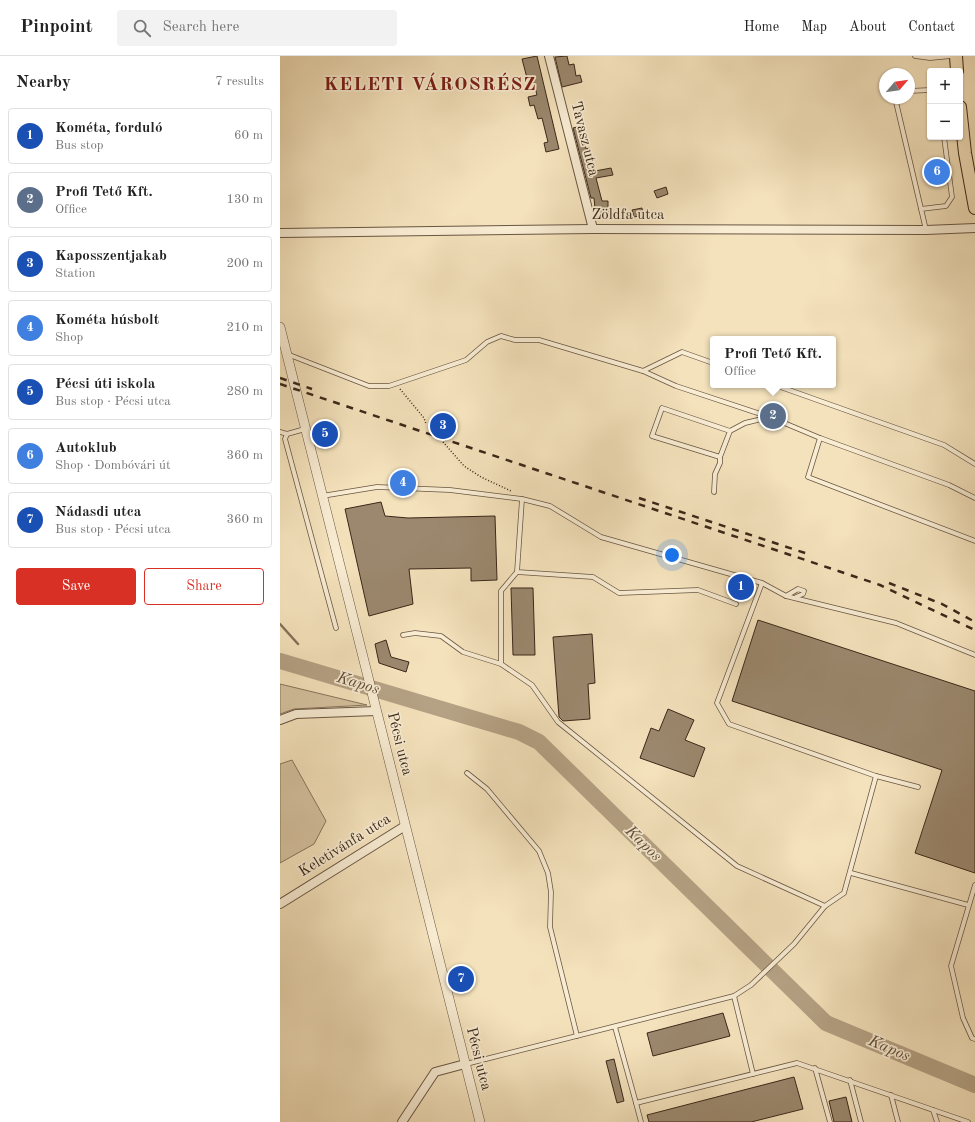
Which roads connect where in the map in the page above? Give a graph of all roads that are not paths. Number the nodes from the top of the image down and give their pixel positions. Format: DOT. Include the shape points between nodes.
graph roads {
  1 [pos="549,56"];
  2 [pos="915,56"];
  3 [pos="951,56"];
  4 [pos="956,56"];
  5 [pos="930,57"];
  6 [pos="957,68"];
  7 [pos="927,90"];
  8 [pos="915,91"];
  9 [pos="896,104"];
  10 [pos="963,135"];
  11 [pos="944,140"];
  12 [pos="975,208"];
  13 [pos="921,209"];
  14 [pos="975,228"];
  15 [pos="593,229"];
  16 [pos="926,230"];
  17 [pos="280,233"];
  18 [pos="280,327"];
  19 [pos="287,354"];
  20 [pos="710,362"];
  21 [pos="644,371"];
  22 [pos="783,388"];
  23 [pos="770,417"];
  24 [pos="305,428"];
  25 [pos="730,431"];
  26 [pos="280,432"];
  27 [pos="288,434"];
  28 [pos="820,438"];
  29 [pos="720,457"];
  30 [pos="975,464"];
  31 [pos="714,492"];
  32 [pos="322,496"];
  33 [pos="975,498"];
  34 [pos="522,499"];
  35 [pos="975,541"];
  36 [pos="517,572"];
  37 [pos="762,583"];
  38 [pos="786,596"];
  39 [pos="794,598"];
  40 [pos="736,604"];
  41 [pos="336,628"];
  42 [pos="403,635"];
  43 [pos="975,655"];
  44 [pos="501,664"];
  45 [pos="376,711"];
  46 [pos="280,720"];
  47 [pos="467,773"];
  48 [pos="876,776"];
  49 [pos="918,787"];
  50 [pos="405,826"];
  51 [pos="851,873"];
  52 [pos="975,885"];
  53 [pos="280,904"];
  54 [pos="968,905"];
  55 [pos="825,906"];
  56 [pos="734,996"];
  57 [pos="615,1027"];
  58 [pos="577,1036"];
  59 [pos="975,1039"];
  60 [pos="465,1064"];
  61 [pos="815,1068"];
  62 [pos="753,1074"];
  63 [pos="850,1080"];
  64 [pos="891,1095"];
  65 [pos="636,1103"];
  66 [pos="934,1110"];
  67 [pos="829,1121"];
  68 [pos="402,1122"];
  69 [pos="480,1122"];
  70 [pos="641,1122"];
  71 [pos="824,1122"];
  72 [pos="861,1122"];
  73 [pos="898,1122"];
  74 [pos="937,1122"];
  75 [pos="968,1122"];
  1 -- 15 [label="street, Tavasz utca"];
  2 -- 5 [label="lane"];
  3 -- 5 [label="lane"];
  4 -- 6 [label="main road"];
  7 -- 8 [label="lane"];
  9 -- 13 [label="lane"];
  10 -- 12 [label="main road"];
  11 -- 13 [label="lane" via="952,197 946,206"];
  13 -- 16 [label="lane"];
  14 -- 16 [label="street, Zöldfa utca"];
  15 -- 16 [label="street, Zöldfa utca"];
  15 -- 17 [label="street, Zöldfa utca"];
  18 -- 19 [label="street, Pécsi utca"];
  19 -- 21 [label="lane" via="369,386 389,386 466,360 487,342 501,336 515,340 539,340"];
  19 -- 24 [label="street, Pécsi utca"];
  20 -- 21 [label="lane" via="682,352"];
  21 -- 23 [label="lane" via="676,386"];
  22 -- 30 [label="lane" via="944,445"];
  23 -- 25 [label="lane" via="745,422"];
  23 -- 28 [label="lane"];
  24 -- 27 [label="lane"];
  24 -- 32 [label="street, Pécsi utca"];
  25 -- 29 [label="lane"];
  25 -- 29 [label="lane" via="662,408 652,436"];
  26 -- 27 [label="lane"];
  27 -- 41 [label="lane" via="284,439"];
  28 -- 33 [label="lane" via="949,485"];
  28 -- 35 [label="lane" via="808,477"];
  29 -- 31 [label="lane" via="715,474"];
  32 -- 34 [label="lane" via="377,487 450,490"];
  32 -- 45 [label="street, Pécsi utca"];
  34 -- 36 [label="lane"];
  34 -- 37 [label="lane" via="550,506 600,537"];
  36 -- 40 [label="lane" via="592,577 619,593 698,590"];
  36 -- 44 [label="lane" via="501,591"];
  37 -- 38 [label="lane"];
  37 -- 48 [label="lane" via="717,703 729,724"];
  38 -- 39 [label="lane"];
  38 -- 39 [label="lane" via="798,589 804,591 799,597"];
  39 -- 43 [label="lane" via="896,623"];
  42 -- 44 [label="lane" via="441,636 463,652"];
  44 -- 55 [label="lane" via="532,685 558,722 737,866"];
  45 -- 46 [label="street" via="296,714"];
  45 -- 50 [label="street, Pécsi utca"];
  47 -- 58 [label="lane" via="487,789 539,851 548,873 550,927"];
  48 -- 49 [label="lane"];
  48 -- 51 [label="lane"];
  50 -- 53 [label="street, Keletivánfa utca"];
  50 -- 60 [label="street, Pécsi utca"];
  51 -- 54 [label="lane"];
  51 -- 55 [label="lane" via="844,893"];
  52 -- 54 [label="lane"];
  54 -- 59 [label="lane" via="951,966 963,1018 972,1038"];
  55 -- 56 [label="lane" via="794,944 751,986"];
  56 -- 57 [label="lane"];
  56 -- 62 [label="lane"];
  57 -- 58 [label="lane"];
  57 -- 65 [label="lane"];
  58 -- 60 [label="lane"];
  60 -- 68 [label="street" via="435,1072"];
  60 -- 69 [label="street, Pécsi utca"];
  61 -- 62 [label="lane" via="797,1063"];
  61 -- 63 [label="lane"];
  61 -- 67 [label="lane"];
  62 -- 65 [label="lane"];
  63 -- 64 [label="lane"];
  63 -- 72 [label="lane"];
  64 -- 66 [label="lane"];
  64 -- 73 [label="lane"];
  65 -- 70 [label="lane"];
  66 -- 74 [label="lane"];
  66 -- 75 [label="lane"];
  67 -- 71 [label="lane"];
}
